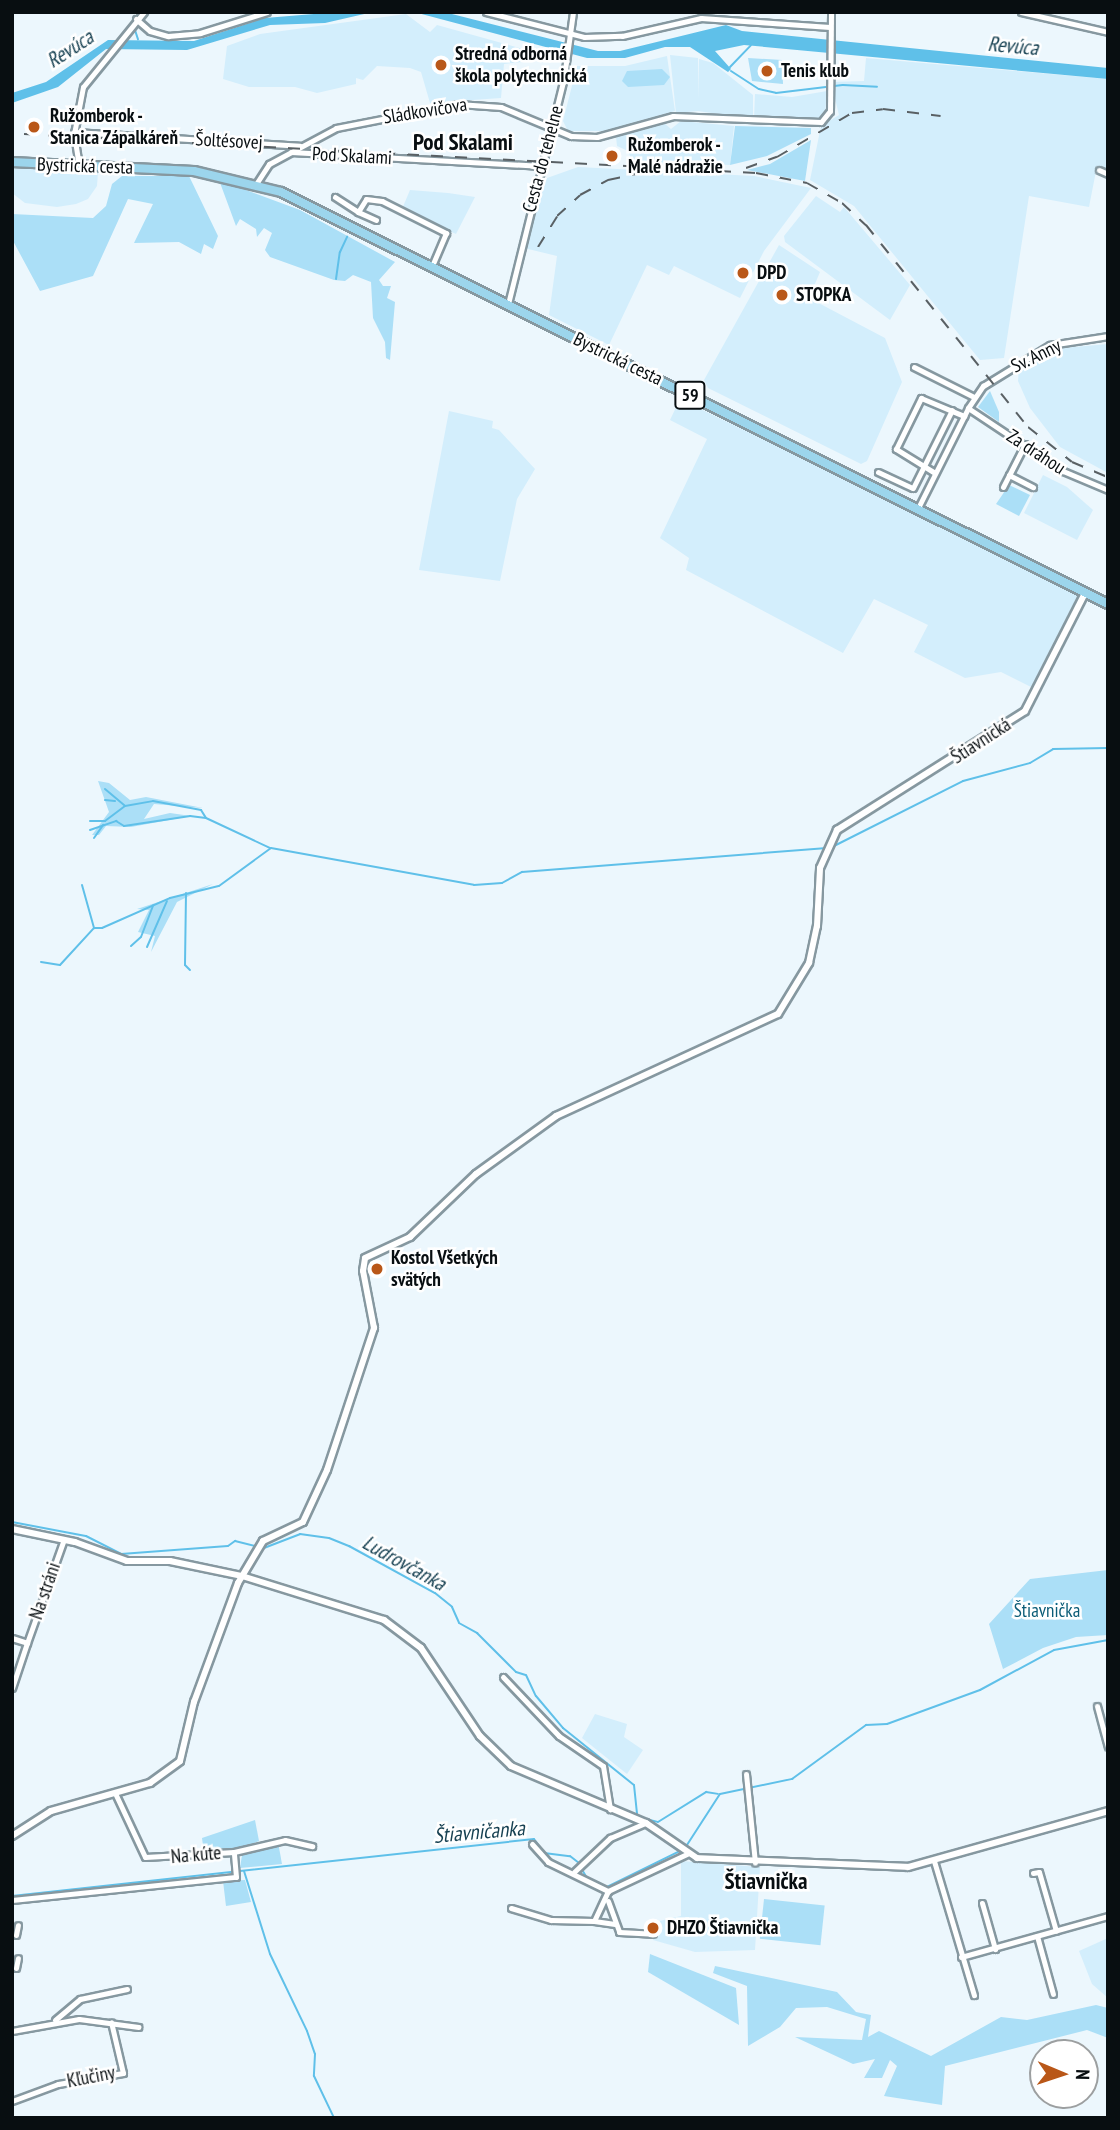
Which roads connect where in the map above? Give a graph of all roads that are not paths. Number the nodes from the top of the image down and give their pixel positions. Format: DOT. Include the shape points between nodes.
graph roads {
  1 [pos="144,12"];
  2 [pos="267,12"];
  3 [pos="486,12"];
  4 [pos="573,12"];
  5 [pos="831,12"];
  6 [pos="1021,12"];
  7 [pos="1033,14"];
  8 [pos="136,19"];
  9 [pos="830,27"];
  10 [pos="1108,33"];
  11 [pos="572,38"];
  12 [pos="550,128"];
  13 [pos="74,132"];
  14 [pos="300,146"];
  15 [pos="291,152"];
  16 [pos="12,162"];
  17 [pos="79,166"];
  18 [pos="539,166"];
  19 [pos="1099,170"];
  20 [pos="1108,174"];
  21 [pos="256,184"];
  22 [pos="335,197"];
  23 [pos="358,212"];
  24 [pos="376,220"];
  25 [pos="432,266"];
  26 [pos="508,304"];
  27 [pos="1108,336"];
  28 [pos="914,367"];
  29 [pos="974,397"];
  30 [pos="968,408"];
  31 [pos="952,411"];
  32 [pos="964,416"];
  33 [pos="1025,444"];
  34 [pos="924,466"];
  35 [pos="878,472"];
  36 [pos="935,473"];
  37 [pos="1009,475"];
  38 [pos="1003,487"];
  39 [pos="1033,487"];
  40 [pos="1108,489"];
  41 [pos="918,508"];
  42 [pos="1085,593"];
  43 [pos="1108,604"];
  44 [pos="12,1529"];
  45 [pos="64,1539"];
  46 [pos="242,1576"];
  47 [pos="12,1638"];
  48 [pos="27,1643"];
  49 [pos="503,1677"];
  50 [pos="12,1688"];
  51 [pos="1097,1706"];
  52 [pos="1106,1734"];
  53 [pos="1108,1747"];
  54 [pos="747,1774"];
  55 [pos="116,1793"];
  56 [pos="610,1809"];
  57 [pos="1108,1811"];
  58 [pos="646,1824"];
  59 [pos="12,1836"];
  60 [pos="532,1844"];
  61 [pos="312,1846"];
  62 [pos="234,1852"];
  63 [pos="686,1853"];
  64 [pos="934,1861"];
  65 [pos="755,1863"];
  66 [pos="574,1872"];
  67 [pos="1033,1873"];
  68 [pos="608,1891"];
  69 [pos="608,1899"];
  70 [pos="12,1900"];
  71 [pos="982,1903"];
  72 [pos="511,1908"];
  73 [pos="1108,1916"];
  74 [pos="594,1921"];
  75 [pos="615,1924"];
  76 [pos="1056,1931"];
  77 [pos="653,1934"];
  78 [pos="1037,1936"];
  79 [pos="995,1949"];
  80 [pos="961,1957"];
  81 [pos="127,1989"];
  82 [pos="1053,1994"];
  83 [pos="974,1995"];
  84 [pos="55,2020"];
  85 [pos="111,2022"];
  86 [pos="138,2028"];
  87 [pos="12,2031"];
  88 [pos="12,2101"];
  1 -- 8 [label="street"];
  2 -- 8 [label="street" via="178,36 150,31"];
  3 -- 11 [label="street"];
  4 -- 11 [label="street, Cesta do tehelne"];
  5 -- 9 [label="street"];
  6 -- 7 [label="street"];
  7 -- 10 [label="street"];
  8 -- 13 [label="street" via="83,87"];
  9 -- 11 [label="street" via="701,18 622,36"];
  9 -- 12 [label="street, Sládkovičova" via="829,114 816,123 673,116 597,137 571,136"];
  11 -- 12 [label="street, Cesta do tehelne"];
  12 -- 14 [label="street, Sládkovičova" via="501,107 458,104 346,125"];
  12 -- 18 [label="street, Cesta do tehelne"];
  13 -- 14 [label="street, Šoltésovej"];
  13 -- 17 [label="street"];
  14 -- 15 [label="street, Sládkovičova"];
  15 -- 18 [label="street, Pod Skalami"];
  15 -- 21 [label="street, Sládkovičova" via="269,164"];
  16 -- 17 [label="main road, Bystrická cesta / 59"];
  17 -- 21 [label="main road, Bystrická cesta / 59" via="194,171"];
  18 -- 26 [label="street, Cesta do tehelne"];
  19 -- 20 [label="street"];
  21 -- 25 [label="main road, Bystrická cesta / 59" via="305,202"];
  22 -- 23 [label="street"];
  23 -- 24 [label="street"];
  23 -- 25 [label="street" via="366,199 373,198 446,233"];
  25 -- 26 [label="main road, Bystrická cesta / 59"];
  26 -- 41 [label="main road, Bystrická cesta / 59"];
  27 -- 29 [label="street, Sv. Anny" via="1050,345 992,379"];
  28 -- 29 [label="street"];
  29 -- 30 [label="street"];
  30 -- 32 [label="street"];
  30 -- 33 [label="street, Za dráhou"];
  31 -- 32 [label="street"];
  31 -- 34 [label="street"];
  31 -- 34 [label="street" via="920,398 896,449"];
  32 -- 36 [label="street"];
  33 -- 37 [label="street, Za dráhou"];
  33 -- 40 [label="street, Za dráhou" via="1063,471"];
  34 -- 35 [label="street" via="913,488"];
  34 -- 36 [label="street"];
  36 -- 41 [label="street"];
  37 -- 38 [label="street, Za dráhou"];
  37 -- 39 [label="street, Za dráhou"];
  41 -- 42 [label="main road, Bystrická cesta / 59"];
  42 -- 43 [label="main road, Bystrická cesta / 59"];
  42 -- 46 [label="street, Štiavnická" via="1025,711 848,821 829,843 820,868 815,945 801,982 778,1014 556,1116 476,1174 410,1237 365,1258 363,1271 374,1328 327,1470 303,1522 259,1546"];
  44 -- 45 [label="street"];
  45 -- 46 [label="street" via="127,1561 170,1562"];
  45 -- 48 [label="street, Na stráni"];
  46 -- 55 [label="street" via="194,1702 180,1761 157,1779"];
  46 -- 56 [label="street" via="363,1613 402,1630 421,1648 495,1754 530,1777"];
  47 -- 48 [label="street, Na stráni"];
  48 -- 50 [label="street, Na stráni"];
  49 -- 56 [label="street" via="559,1736 603,1766"];
  51 -- 52 [label="street"];
  52 -- 53 [label="street"];
  54 -- 65 [label="street"];
  55 -- 59 [label="street" via="51,1811"];
  55 -- 62 [label="street, Na kúte" via="149,1859"];
  56 -- 58 [label="street"];
  57 -- 64 [label="street"];
  58 -- 63 [label="street"];
  58 -- 66 [label="street" via="610,1838"];
  60 -- 66 [label="street" via="548,1862"];
  61 -- 62 [label="street, Na kúte" via="285,1839"];
  62 -- 70 [label="street, Na kúte" via="236,1871"];
  63 -- 65 [label="street"];
  63 -- 68 [label="street"];
  64 -- 65 [label="street" via="908,1867"];
  64 -- 80 [label="street"];
  66 -- 68 [label="street" via="587,1884"];
  67 -- 76 [label="street" via="1039,1872"];
  68 -- 69 [label="street"];
  69 -- 74 [label="street"];
  69 -- 75 [label="street"];
  71 -- 79 [label="street"];
  72 -- 74 [label="street" via="551,1920"];
  73 -- 76 [label="street"];
  74 -- 75 [label="street"];
  75 -- 77 [label="street" via="619,1932"];
  76 -- 78 [label="street"];
  78 -- 79 [label="street"];
  78 -- 82 [label="street"];
  79 -- 80 [label="street"];
  80 -- 83 [label="street"];
  81 -- 84 [label="street" via="80,1999"];
  84 -- 85 [label="street"];
  84 -- 87 [label="street"];
  85 -- 86 [label="street"];
  85 -- 88 [label="street, Kľučiny" via="123,2073 58,2084"];
}
